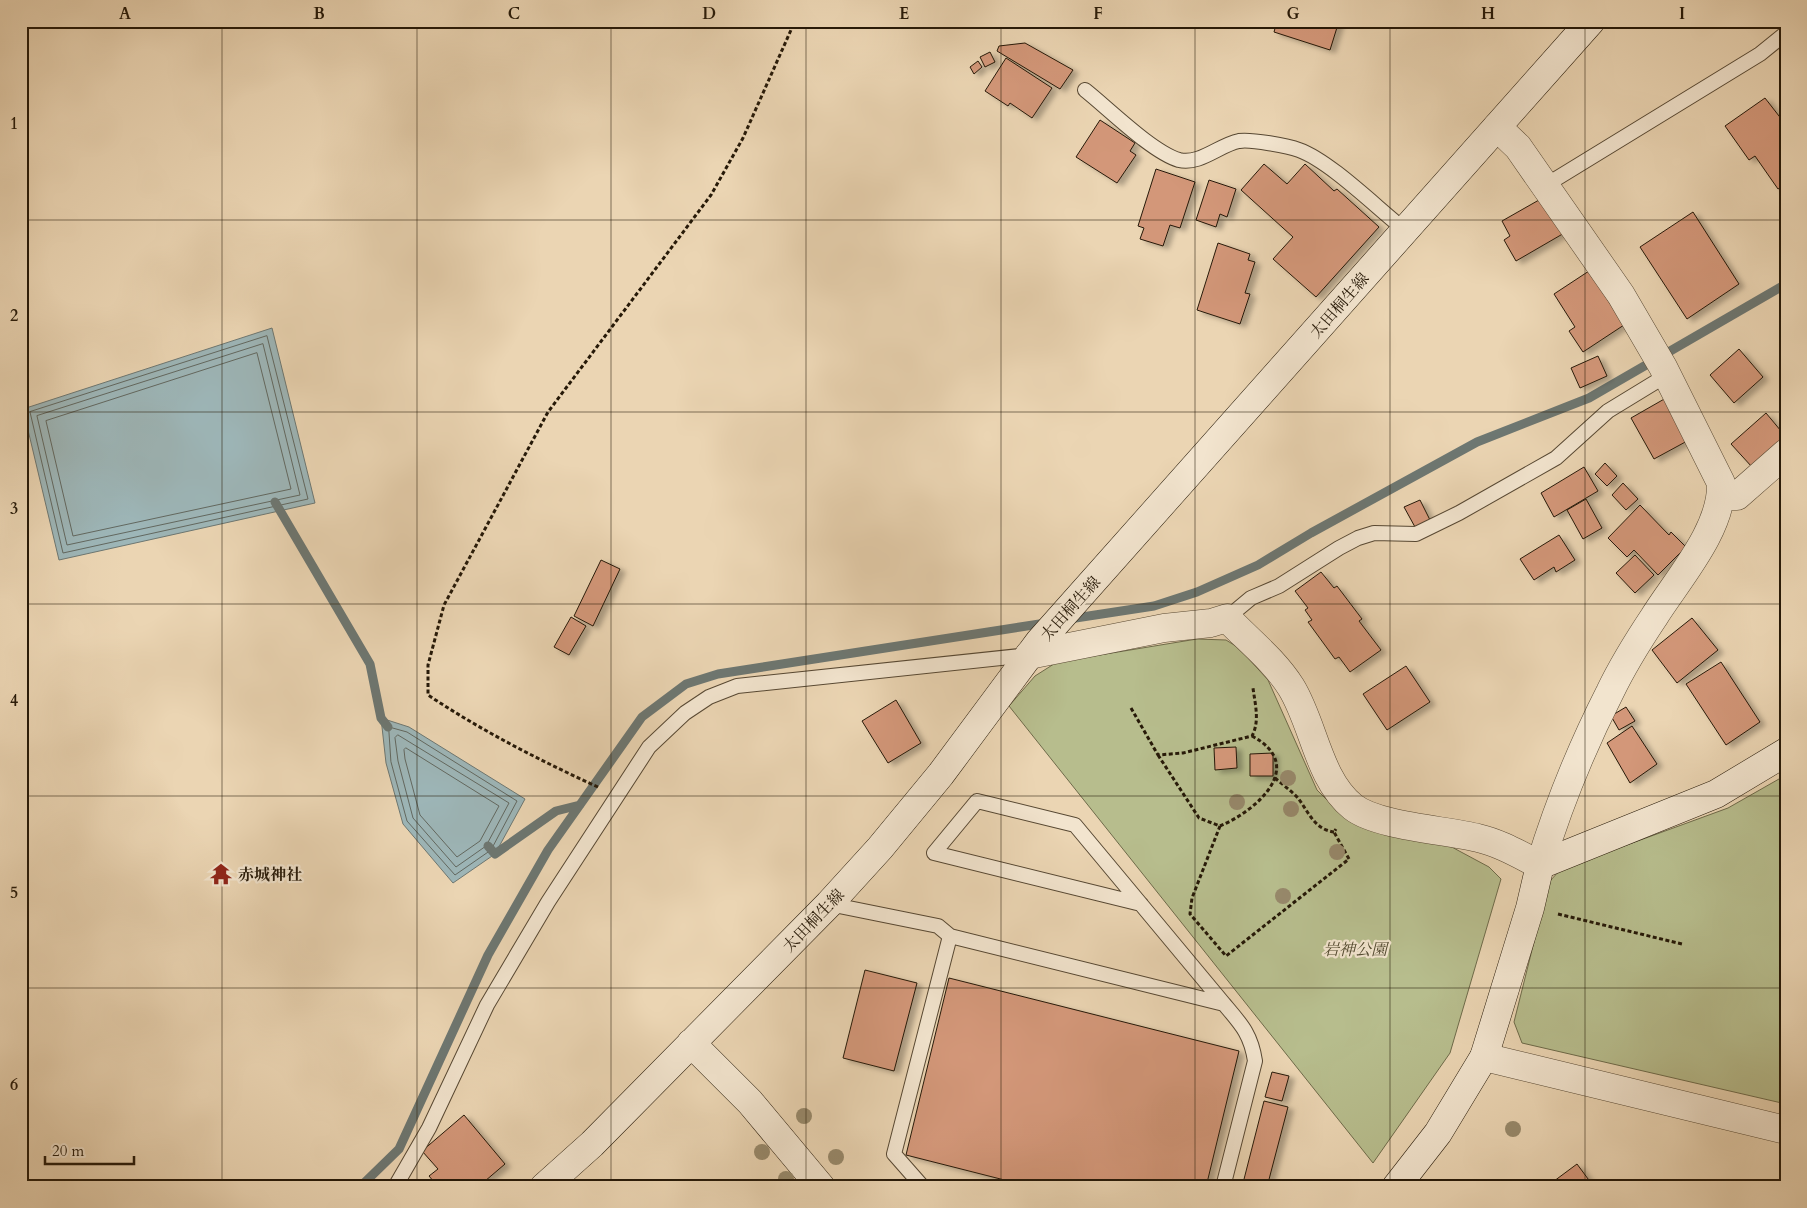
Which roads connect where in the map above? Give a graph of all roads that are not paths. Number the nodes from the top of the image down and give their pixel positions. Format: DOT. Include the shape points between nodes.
graph roads {
  1 [pos="1591,21"];
  2 [pos="1786,33"];
  3 [pos="1085,90"];
  4 [pos="1497,127"];
  5 [pos="1546,185"];
  6 [pos="1405,230"];
  7 [pos="1660,363"];
  8 [pos="1786,453"];
  9 [pos="1722,496"];
  10 [pos="1227,618"];
  11 [pos="1034,648"];
  12 [pos="1786,752"];
  13 [pos="1540,865"];
  14 [pos="829,904"];
  15 [pos="1142,904"];
  16 [pos="950,936"];
  17 [pos="1224,1004"];
  18 [pos="692,1043"];
  19 [pos="1484,1057"];
  20 [pos="1786,1130"];
  21 [pos="395,1187"];
  22 [pos="544,1187"];
  23 [pos="821,1187"];
  24 [pos="923,1187"];
  25 [pos="1223,1187"];
  26 [pos="1396,1187"];
  1 -- 4 [label="street, 太田桐生線"];
  2 -- 5 [label="lane" via="1760,54"];
  3 -- 6 [label="lane" via="1162,152 1180,160 1200,159 1220,147 1241,141 1300,150 1328,167"];
  4 -- 5 [label="street" via="1518,147"];
  4 -- 6 [label="street, 太田桐生線"];
  5 -- 7 [label="street" via="1622,295"];
  6 -- 11 [label="street, 太田桐生線"];
  7 -- 9 [label="street" via="1716,470"];
  7 -- 10 [label="lane" via="1556,458 1416,534 1374,533 1358,538 1279,586 1251,598"];
  8 -- 9 [label="street" via="1736,496"];
  9 -- 13 [label="street" via="1685,572 1654,616 1610,692 1553,821"];
  10 -- 11 [label="street" via="1212,623"];
  10 -- 13 [label="street" via="1292,688 1338,791 1354,808 1398,824 1480,838 1504,846"];
  11 -- 14 [label="street, 太田桐生線" via="941,774"];
  11 -- 21 [label="lane" via="737,686 709,697 684,713 649,747 548,902 487,1005 429,1128"];
  12 -- 13 [label="street" via="1716,794"];
  13 -- 19 [label="street"];
  14 -- 16 [label="lane" via="938,926"];
  14 -- 18 [label="street, 太田桐生線"];
  15 -- 15 [label="lane" via="1075,825 976,801 934,854"];
  15 -- 17 [label="lane"];
  16 -- 17 [label="lane"];
  16 -- 24 [label="lane" via="894,1154"];
  17 -- 25 [label="lane" via="1244,1027 1252,1042 1255,1060"];
  18 -- 22 [label="street, 太田桐生線" via="592,1144"];
  18 -- 23 [label="street" via="750,1102"];
  19 -- 20 [label="street"];
  19 -- 26 [label="street" via="1438,1133"];
}
